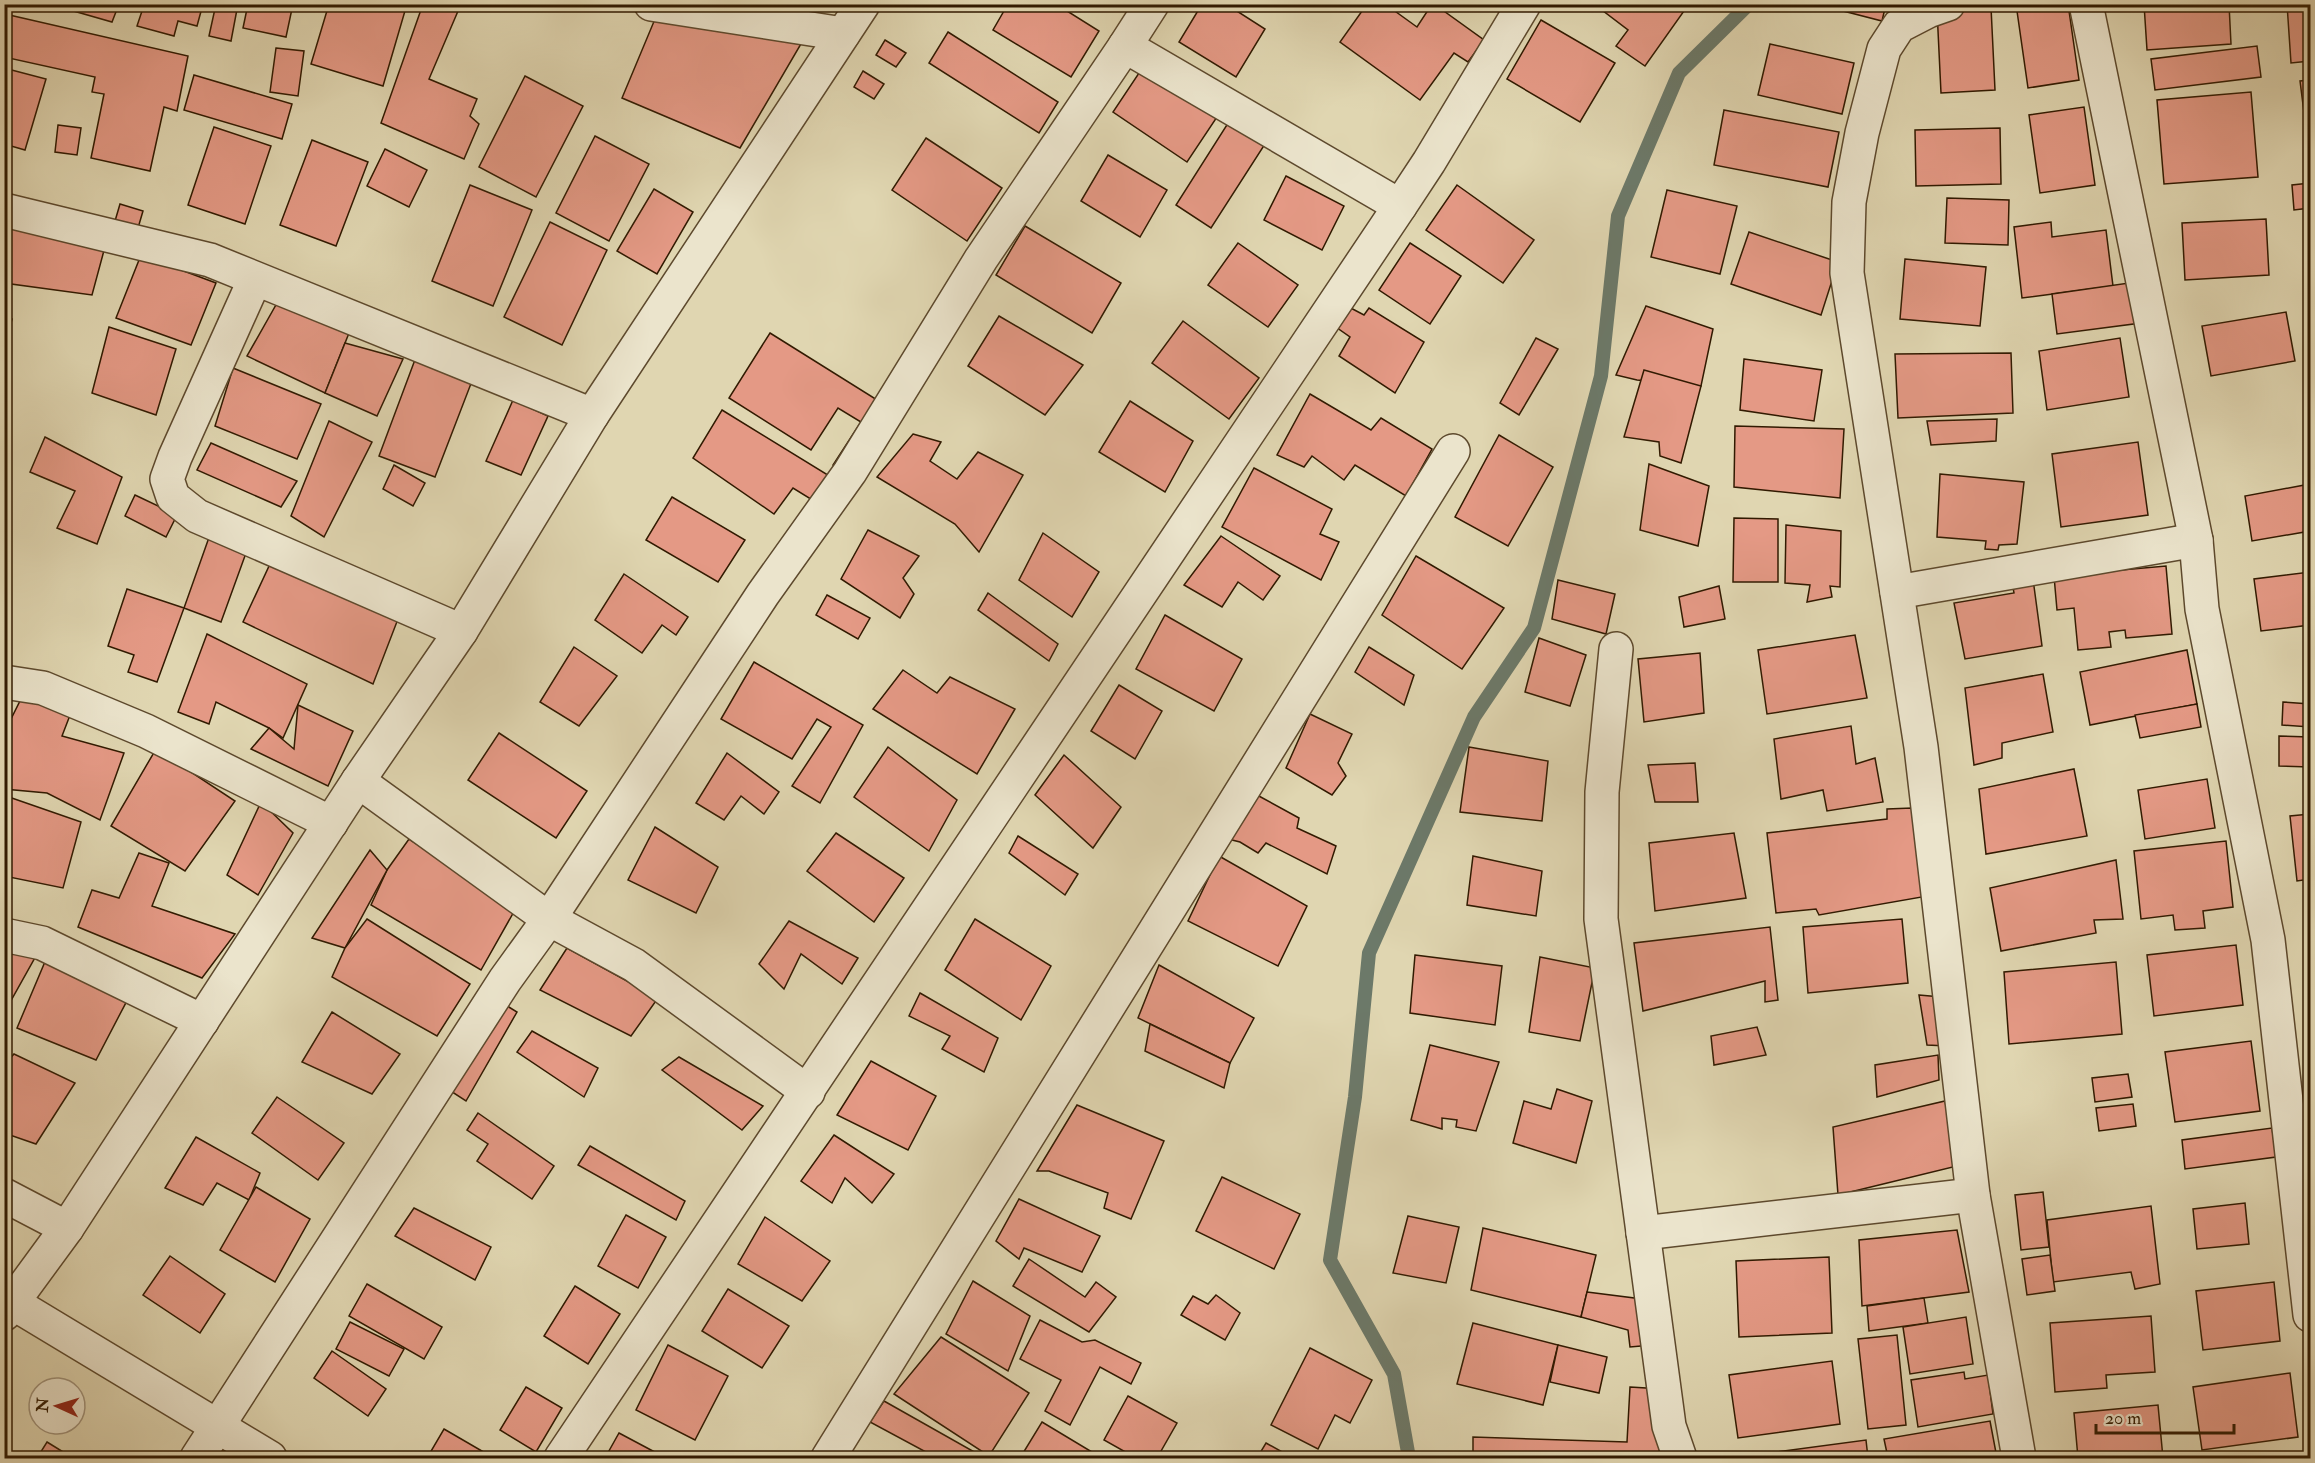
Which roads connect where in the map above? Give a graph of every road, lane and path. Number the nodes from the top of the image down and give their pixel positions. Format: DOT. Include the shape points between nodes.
graph roads {
  1 [pos="651,4"];
  2 [pos="863,4"];
  3 [pos="1152,4"];
  4 [pos="1524,4"];
  5 [pos="1948,4"];
  6 [pos="2086,4"];
  7 [pos="843,34"];
  8 [pos="1125,46"];
  9 [pos="1400,206"];
  10 [pos="4,210"];
  11 [pos="255,279"];
  12 [pos="592,415"];
  13 [pos="1453,451"];
  14 [pos="2196,540"];
  15 [pos="1897,592"];
  16 [pos="461,631"];
  17 [pos="1616,649"];
  18 [pos="4,682"];
  19 [pos="358,781"];
  20 [pos="331,823"];
  21 [pos="549,919"];
  22 [pos="4,935"];
  23 [pos="202,1021"];
  24 [pos="808,1092"];
  25 [pos="4,1195"];
  26 [pos="1973,1195"];
  27 [pos="67,1228"];
  28 [pos="1643,1233"];
  29 [pos="9,1308"];
  30 [pos="2310,1315"];
  31 [pos="218,1425"];
  32 [pos="196,1458"];
  33 [pos="270,1458"];
  34 [pos="561,1458"];
  35 [pos="828,1458"];
  36 [pos="1680,1458"];
  37 [pos="2019,1458"];
  1 -- 7 [label="street"];
  2 -- 7 [label="street"];
  3 -- 8 [label="street"];
  4 -- 9 [label="street"];
  5 -- 15 [label="street" via="1899,26 1884,49 1849,202 1847,273"];
  6 -- 14 [label="street"];
  7 -- 12 [label="street"];
  8 -- 9 [label="street"];
  8 -- 21 [label="street" via="981,259 849,472 763,594"];
  9 -- 24 [label="street"];
  10 -- 11 [label="street" via="210,260"];
  11 -- 12 [label="street"];
  11 -- 16 [label="street" via="175,457 167,479 173,497 197,516"];
  12 -- 16 [label="street"];
  13 -- 35 [label="street"];
  14 -- 15 [label="street"];
  14 -- 30 [label="street" via="2202,609 2268,940"];
  15 -- 26 [label="street" via="1921,747"];
  16 -- 19 [label="street"];
  17 -- 28 [label="street" via="1602,792 1601,919"];
  18 -- 20 [label="street" via="43,688 146,731"];
  19 -- 20 [label="street"];
  19 -- 21 [label="street"];
  20 -- 23 [label="street"];
  21 -- 24 [label="street" via="634,965"];
  21 -- 31 [label="street" via="505,980"];
  22 -- 23 [label="street" via="42,943"];
  23 -- 27 [label="street"];
  24 -- 34 [label="street"];
  25 -- 27 [label="street"];
  26 -- 28 [label="street"];
  26 -- 37 [label="street"];
  27 -- 29 [label="street"];
  28 -- 36 [label="street" via="1669,1426"];
  29 -- 31 [label="street"];
  31 -- 32 [label="street"];
  31 -- 33 [label="street"];
}
